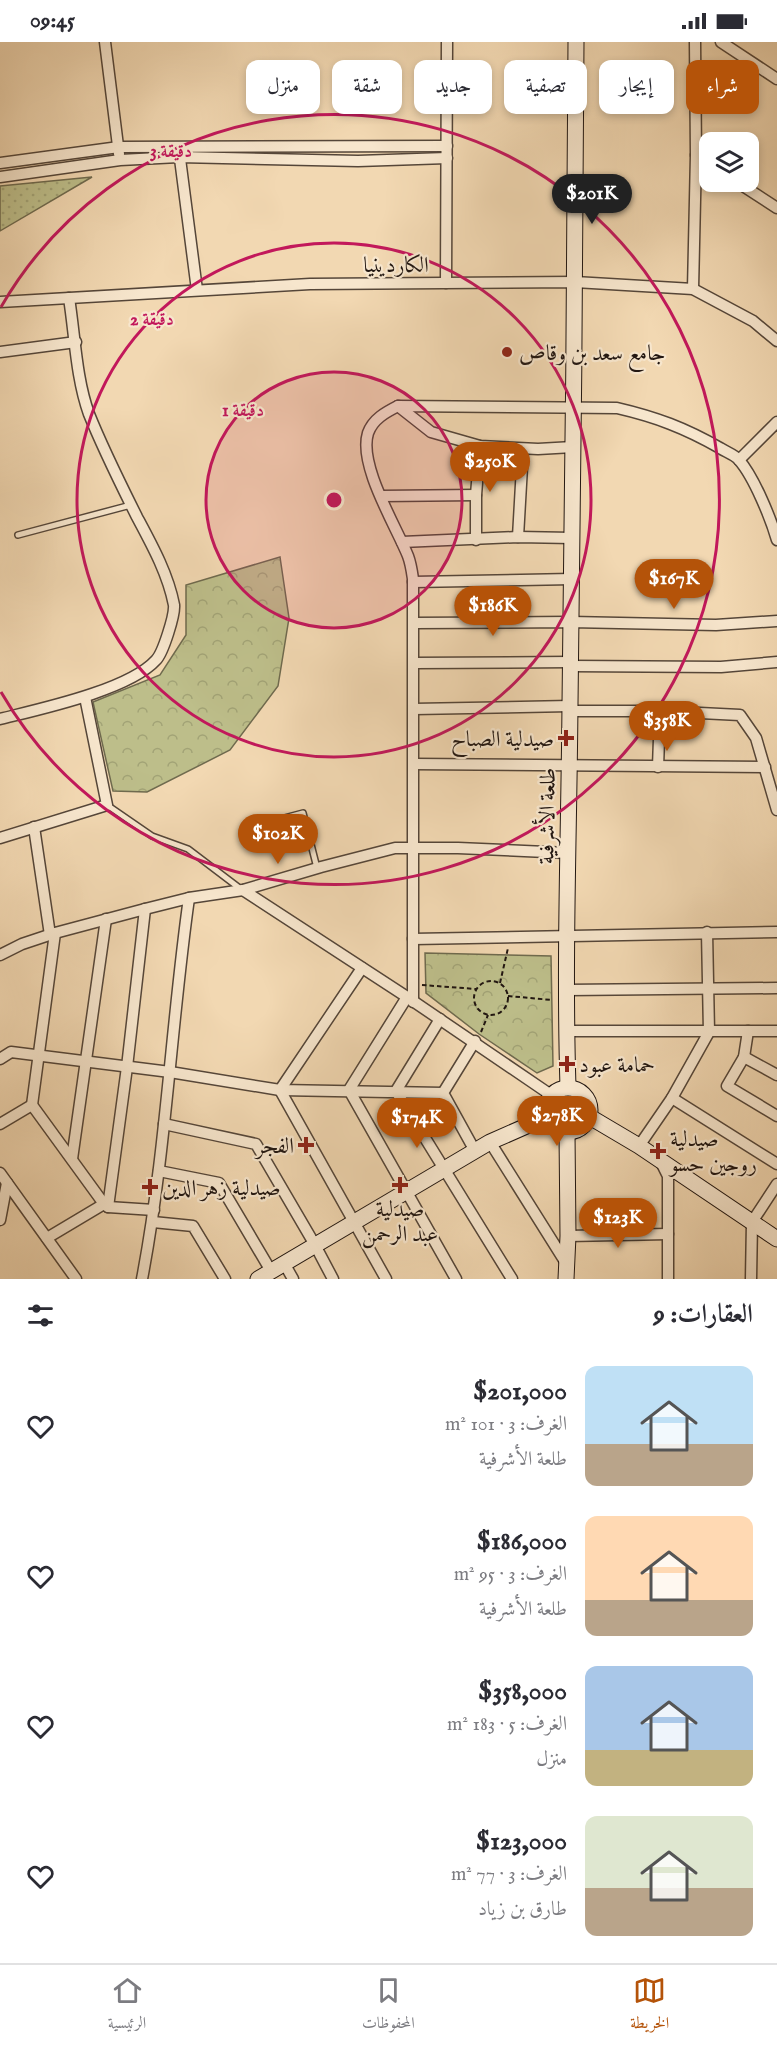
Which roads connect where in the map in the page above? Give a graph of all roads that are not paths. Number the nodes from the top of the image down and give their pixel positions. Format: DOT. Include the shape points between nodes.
graph roads {
  1 [pos="105,42"];
  2 [pos="447,42"];
  3 [pos="576,42"];
  4 [pos="695,42"];
  5 [pos="721,42"];
  6 [pos="777,79"];
  7 [pos="118,147"];
  8 [pos="179,152"];
  9 [pos="447,152"];
  10 [pos="696,155"];
  11 [pos="699,157"];
  12 [pos="120,160"];
  13 [pos="0,163"];
  14 [pos="0,177"];
  15 [pos="752,192"];
  16 [pos="777,208"];
  17 [pos="575,282"];
  18 [pos="446,283"];
  19 [pos="693,289"];
  20 [pos="197,290"];
  21 [pos="69,298"];
  22 [pos="0,302"];
  23 [pos="777,341"];
  24 [pos="76,342"];
  25 [pos="0,352"];
  26 [pos="398,406"];
  27 [pos="573,408"];
  28 [pos="777,422"];
  29 [pos="480,446"];
  30 [pos="573,447"];
  31 [pos="523,449"];
  32 [pos="739,460"];
  33 [pos="476,495"];
  34 [pos="382,496"];
  35 [pos="131,505"];
  36 [pos="18,535"];
  37 [pos="518,537"];
  38 [pos="572,538"];
  39 [pos="476,540"];
  40 [pos="777,540"];
  41 [pos="402,542"];
  42 [pos="572,579"];
  43 [pos="413,582"];
  44 [pos="777,621"];
  45 [pos="571,622"];
  46 [pos="414,623"];
  47 [pos="777,662"];
  48 [pos="414,663"];
  49 [pos="571,664"];
  50 [pos="85,697"];
  51 [pos="414,709"];
  52 [pos="570,709"];
  53 [pos="660,711"];
  54 [pos="0,719"];
  55 [pos="414,764"];
  56 [pos="569,766"];
  57 [pos="658,767"];
  58 [pos="765,767"];
  59 [pos="107,805"];
  60 [pos="777,810"];
  61 [pos="34,827"];
  62 [pos="247,828"];
  63 [pos="0,838"];
  64 [pos="413,848"];
  65 [pos="568,852"];
  66 [pos="317,868"];
  67 [pos="243,890"];
  68 [pos="189,898"];
  69 [pos="145,909"];
  70 [pos="106,919"];
  71 [pos="707,932"];
  72 [pos="777,932"];
  73 [pos="52,934"];
  74 [pos="566,937"];
  75 [pos="413,939"];
  76 [pos="0,955"];
  77 [pos="362,968"];
  78 [pos="777,987"];
  79 [pos="709,988"];
  80 [pos="567,990"];
  81 [pos="410,999"];
  82 [pos="440,1019"];
  83 [pos="567,1031"];
  84 [pos="748,1031"];
  85 [pos="777,1031"];
  86 [pos="709,1032"];
  87 [pos="477,1038"];
  88 [pos="39,1056"];
  89 [pos="744,1057"];
  90 [pos="0,1059"];
  91 [pos="85,1062"];
  92 [pos="127,1067"];
  93 [pos="170,1072"];
  94 [pos="777,1075"];
  95 [pos="568,1087"];
  96 [pos="280,1090"];
  97 [pos="349,1090"];
  98 [pos="396,1091"];
  99 [pos="442,1093"];
  100 [pos="551,1095"];
  101 [pos="672,1098"];
  102 [pos="32,1105"];
  103 [pos="777,1116"];
  104 [pos="547,1117"];
  105 [pos="590,1117"];
  106 [pos="0,1124"];
  107 [pos="164,1124"];
  108 [pos="567,1133"];
  109 [pos="490,1142"];
  110 [pos="639,1146"];
  111 [pos="475,1151"];
  112 [pos="72,1158"];
  113 [pos="660,1161"];
  114 [pos="777,1164"];
  115 [pos="446,1168"];
  116 [pos="159,1171"];
  117 [pos="0,1173"];
  118 [pos="7,1183"];
  119 [pos="777,1184"];
  120 [pos="406,1190"];
  121 [pos="106,1206"];
  122 [pos="154,1210"];
  123 [pos="0,1220"];
  124 [pos="153,1222"];
  125 [pos="752,1222"];
  126 [pos="354,1223"];
  127 [pos="668,1234"];
  128 [pos="568,1236"];
  129 [pos="47,1238"];
  130 [pos="777,1239"];
  131 [pos="315,1245"];
  132 [pos="566,1263"];
  133 [pos="271,1271"];
  134 [pos="76,1279"];
  135 [pos="142,1279"];
  136 [pos="225,1279"];
  137 [pos="292,1279"];
  138 [pos="333,1279"];
  139 [pos="386,1279"];
  140 [pos="456,1279"];
  141 [pos="512,1279"];
  142 [pos="566,1279"];
  143 [pos="668,1279"];
  144 [pos="751,1279"];
  1 -- 7 [label="street"];
  2 -- 9 [label="street"];
  3 -- 17 [label="main road, طلعة الأشرفية"];
  4 -- 10 [label="street"];
  5 -- 6 [label="street"];
  7 -- 8 [label="street"];
  7 -- 12 [label="street"];
  7 -- 13 [label="street"];
  8 -- 9 [label="street" via="358,161"];
  8 -- 12 [label="street"];
  8 -- 20 [label="street"];
  9 -- 18 [label="street"];
  10 -- 11 [label="street"];
  10 -- 19 [label="street"];
  12 -- 14 [label="street"];
  15 -- 16 [label="street"];
  17 -- 18 [label="street, الكاردينيا"];
  17 -- 19 [label="street, الكاردينيا"];
  17 -- 27 [label="main road, طلعة الأشرفية"];
  18 -- 20 [label="street, الكاردينيا"];
  19 -- 23 [label="street, الكاردينيا" via="753,321"];
  20 -- 21 [label="street, الكاردينيا"];
  21 -- 22 [label="street, الكاردينيا"];
  21 -- 24 [label="street"];
  24 -- 25 [label="street"];
  24 -- 35 [label="street" via="89,412"];
  26 -- 27 [label="street"];
  26 -- 29 [label="street" via="431,432"];
  26 -- 34 [label="street" via="380,417 368,433 369,464"];
  27 -- 30 [label="main road, طلعة الأشرفية"];
  27 -- 32 [label="street" via="616,408 645,414 693,433"];
  28 -- 32 [label="street"];
  29 -- 31 [label="street"];
  29 -- 33 [label="street"];
  30 -- 31 [label="street"];
  30 -- 38 [label="main road, طلعة الأشرفية"];
  31 -- 37 [label="street"];
  32 -- 40 [label="street" via="754,484"];
  33 -- 34 [label="street"];
  33 -- 39 [label="street"];
  34 -- 41 [label="street"];
  35 -- 36 [label="lane"];
  35 -- 50 [label="street" via="156,553 174,608 157,660 134,677"];
  37 -- 38 [label="street"];
  37 -- 39 [label="street"];
  38 -- 42 [label="main road, طلعة الأشرفية"];
  39 -- 41 [label="street"];
  41 -- 43 [label="street"];
  42 -- 43 [label="street"];
  42 -- 45 [label="main road, طلعة الأشرفية"];
  43 -- 46 [label="street"];
  44 -- 45 [label="street" via="716,625"];
  45 -- 46 [label="street"];
  45 -- 49 [label="main road, طلعة الأشرفية"];
  46 -- 48 [label="street"];
  47 -- 49 [label="street" via="721,667"];
  48 -- 49 [label="street"];
  48 -- 51 [label="street"];
  49 -- 52 [label="main road, طلعة الأشرفية"];
  50 -- 54 [label="street"];
  50 -- 59 [label="street"];
  51 -- 52 [label="street"];
  51 -- 55 [label="street"];
  52 -- 53 [label="street"];
  52 -- 56 [label="main road, طلعة الأشرفية"];
  53 -- 57 [label="street"];
  53 -- 58 [label="street" via="740,715 756,738"];
  55 -- 56 [label="street"];
  55 -- 64 [label="street"];
  56 -- 57 [label="street"];
  56 -- 65 [label="main road, طلعة الأشرفية"];
  57 -- 58 [label="street"];
  58 -- 60 [label="street"];
  59 -- 61 [label="street"];
  59 -- 67 [label="lane" via="152,836 188,849"];
  61 -- 63 [label="street"];
  61 -- 73 [label="street"];
  62 -- 66 [label="lane" via="303,813"];
  64 -- 65 [label="street"];
  64 -- 66 [label="street" via="395,848"];
  64 -- 75 [label="street"];
  65 -- 74 [label="main road, طلعة الأشرفية"];
  66 -- 67 [label="street"];
  67 -- 68 [label="street"];
  67 -- 77 [label="street"];
  68 -- 69 [label="street"];
  68 -- 93 [label="street"];
  69 -- 70 [label="street"];
  69 -- 92 [label="street"];
  70 -- 73 [label="street"];
  70 -- 91 [label="street"];
  71 -- 72 [label="street"];
  71 -- 74 [label="street"];
  71 -- 79 [label="street"];
  73 -- 76 [label="street"];
  73 -- 88 [label="street"];
  74 -- 75 [label="street"];
  74 -- 80 [label="main road, طلعة الأشرفية"];
  75 -- 81 [label="street"];
  77 -- 81 [label="street"];
  77 -- 96 [label="street"];
  78 -- 79 [label="street"];
  79 -- 80 [label="street"];
  79 -- 86 [label="street"];
  80 -- 83 [label="main road, طلعة الأشرفية"];
  81 -- 82 [label="street"];
  81 -- 97 [label="street"];
  82 -- 87 [label="street"];
  82 -- 98 [label="street"];
  83 -- 86 [label="street"];
  83 -- 95 [label="main road, طلعة الأشرفية"];
  84 -- 85 [label="street"];
  84 -- 86 [label="street"];
  84 -- 89 [label="street"];
  86 -- 101 [label="street"];
  87 -- 99 [label="street"];
  87 -- 100 [label="street"];
  88 -- 90 [label="street" via="10,1052"];
  88 -- 91 [label="street"];
  88 -- 102 [label="street"];
  89 -- 94 [label="street"];
  89 -- 103 [label="street" via="727,1086"];
  91 -- 92 [label="street"];
  91 -- 112 [label="street"];
  92 -- 93 [label="street"];
  92 -- 121 [label="street"];
  93 -- 96 [label="street"];
  93 -- 107 [label="street"];
  95 -- 100 [label="main road"];
  95 -- 105 [label="main road" via="587,1097"];
  96 -- 97 [label="street"];
  96 -- 126 [label="street"];
  97 -- 98 [label="street"];
  97 -- 120 [label="street"];
  98 -- 99 [label="street"];
  98 -- 115 [label="street"];
  99 -- 111 [label="street"];
  100 -- 104 [label="main road"];
  101 -- 110 [label="street"];
  101 -- 114 [label="street"];
  102 -- 106 [label="street"];
  102 -- 112 [label="street"];
  104 -- 108 [label="main road" via="555,1128"];
  104 -- 109 [label="main road"];
  105 -- 108 [label="main road" via="584,1127"];
  105 -- 110 [label="main road"];
  107 -- 116 [label="street"];
  107 -- 131 [label="street" via="255,1144"];
  108 -- 128 [label="main road"];
  109 -- 111 [label="main road"];
  109 -- 132 [label="street"];
  110 -- 113 [label="main road"];
  111 -- 115 [label="main road"];
  112 -- 121 [label="street"];
  113 -- 125 [label="main road"];
  113 -- 127 [label="street" via="669,1176"];
  115 -- 120 [label="main road"];
  115 -- 141 [label="street"];
  116 -- 122 [label="street"];
  116 -- 133 [label="street" via="219,1183"];
  117 -- 118 [label="street"];
  118 -- 123 [label="street"];
  118 -- 129 [label="street"];
  119 -- 125 [label="street"];
  120 -- 126 [label="main road"];
  120 -- 140 [label="street"];
  121 -- 122 [label="street"];
  121 -- 129 [label="street"];
  122 -- 124 [label="street"];
  124 -- 135 [label="street"];
  124 -- 136 [label="street" via="193,1226"];
  125 -- 130 [label="main road"];
  125 -- 144 [label="street"];
  126 -- 131 [label="main road"];
  126 -- 139 [label="street"];
  127 -- 128 [label="street"];
  127 -- 143 [label="street"];
  128 -- 132 [label="main road"];
  129 -- 134 [label="street"];
  131 -- 133 [label="main road"];
  131 -- 138 [label="street"];
  132 -- 142 [label="main road"];
  133 -- 137 [label="street"];
}
